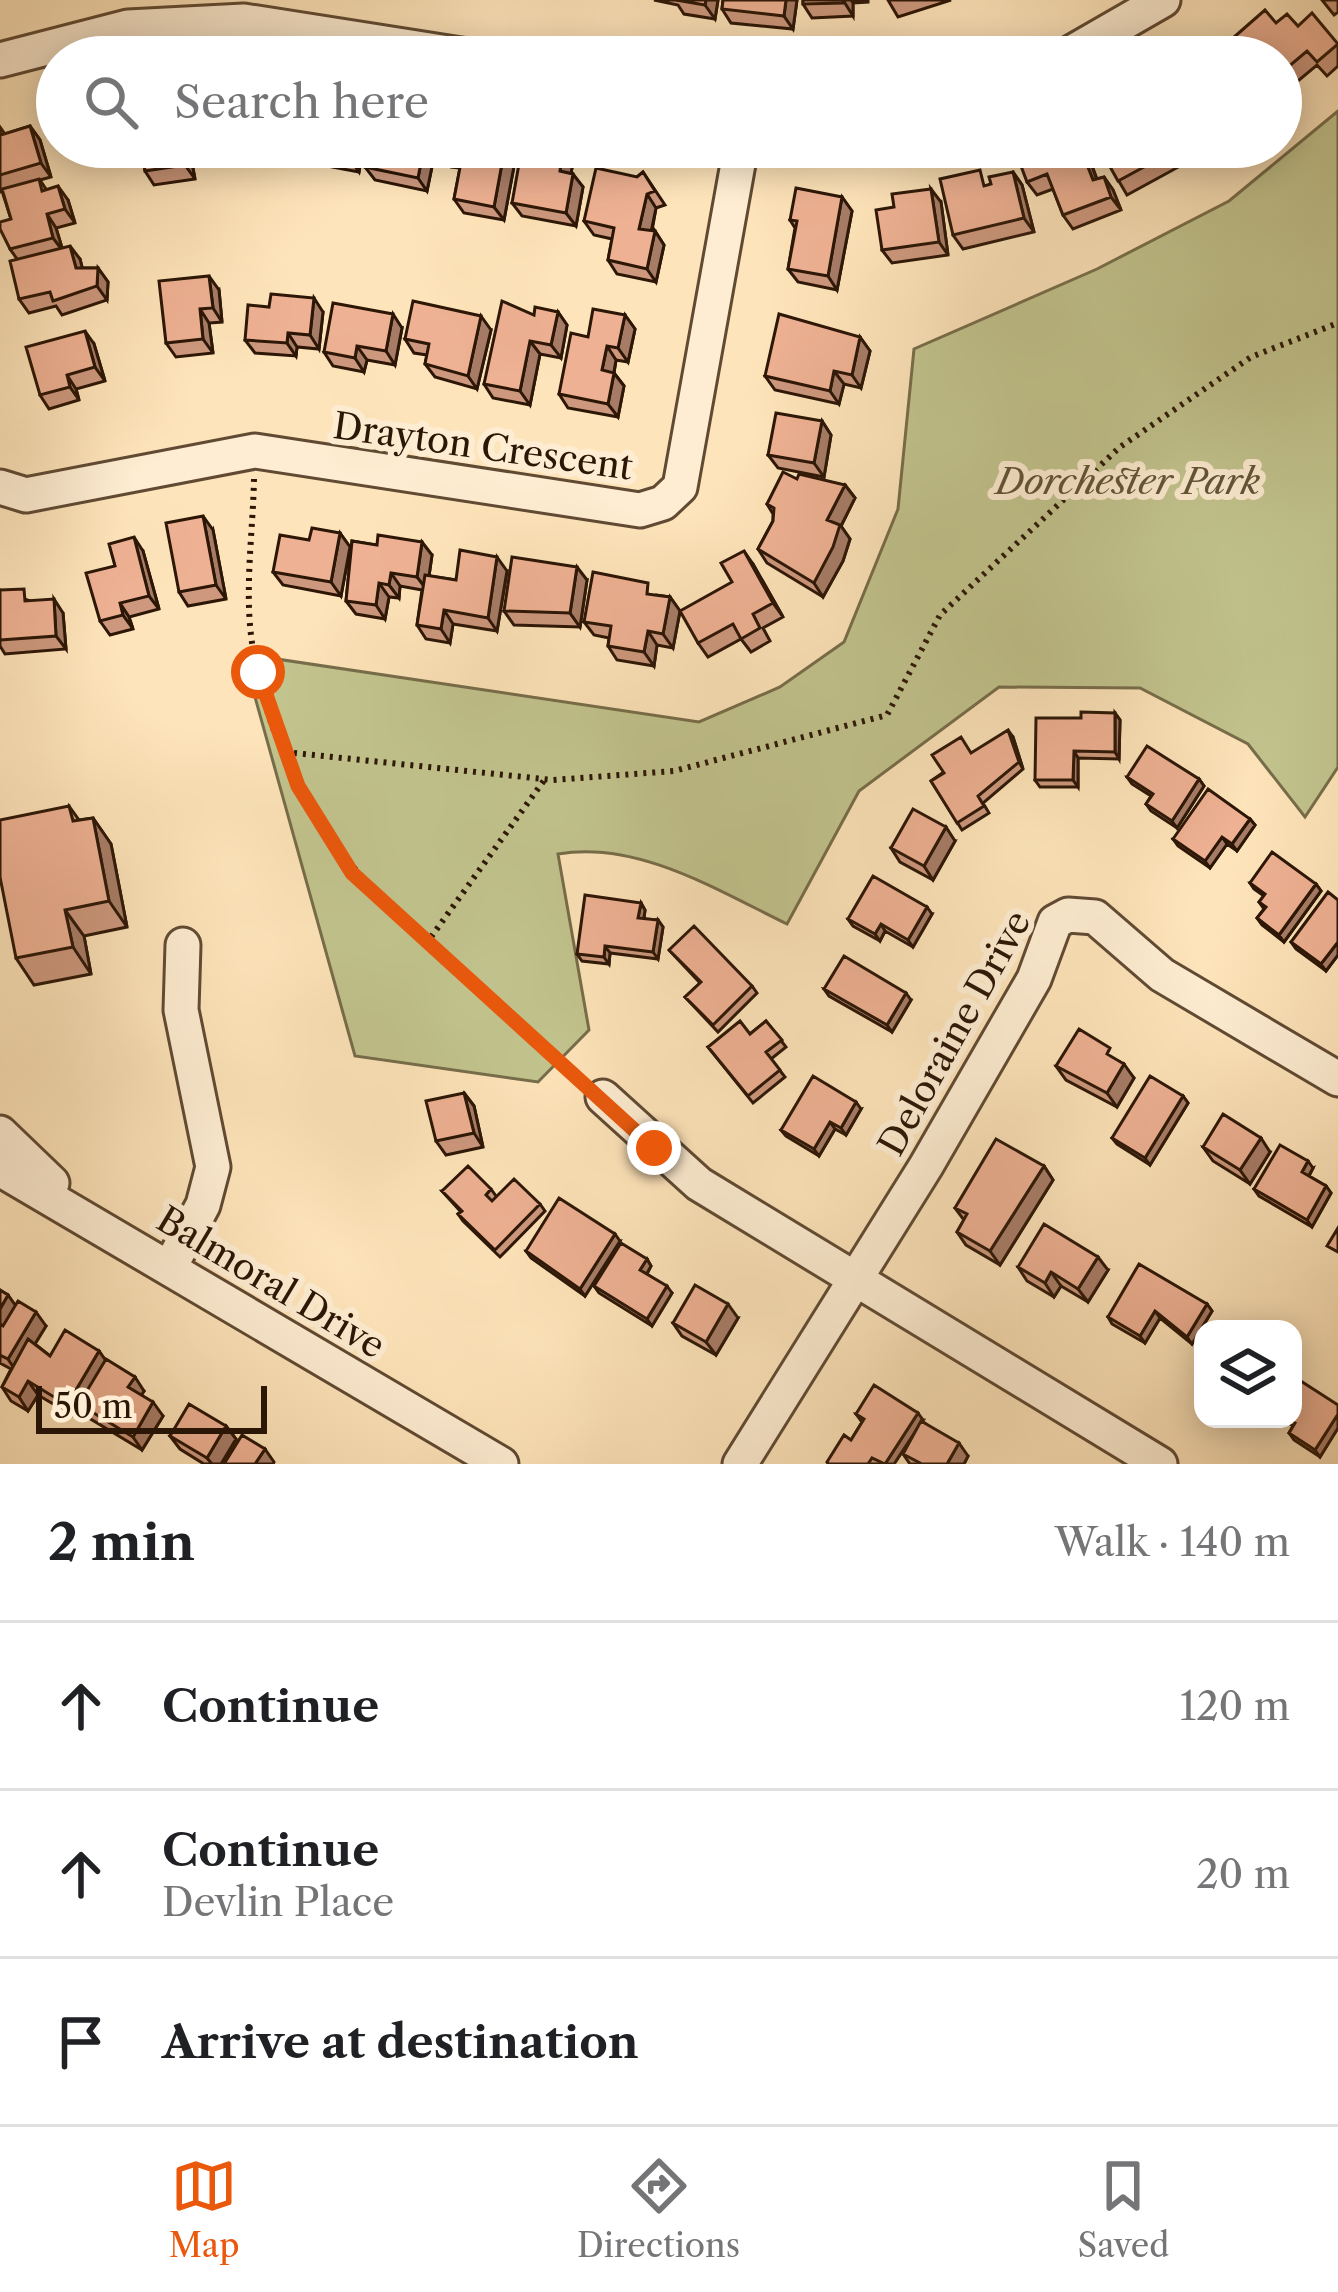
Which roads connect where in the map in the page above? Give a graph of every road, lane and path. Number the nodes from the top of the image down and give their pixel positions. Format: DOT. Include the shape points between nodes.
graph roads {
  1 [pos="1163,0"];
  2 [pos="90,36"];
  3 [pos="340,36"];
  4 [pos="1100,36"];
  5 [pos="36,50"];
  6 [pos="0,60"];
  7 [pos="737,168"];
  8 [pos="1338,323"];
  9 [pos="255,452"];
  10 [pos="0,488"];
  11 [pos="285,752"];
  12 [pos="545,779"];
  13 [pos="426,944"];
  14 [pos="183,945"];
  15 [pos="1338,1079"];
  16 [pos="603,1097"];
  17 [pos="0,1133"];
  18 [pos="0,1169"];
  19 [pos="88,1218"];
  20 [pos="170,1267"];
  21 [pos="857,1280"];
  22 [pos="501,1464"];
  23 [pos="740,1464"];
  24 [pos="1160,1464"];
  1 -- 4 [label="street"];
  2 -- 3 [label="street" via="128,26 244,21"];
  5 -- 6 [label="street"];
  7 -- 9 [label="street, Drayton Crescent" via="680,487 663,503 640,510"];
  8 -- 12 [label="path" via="1251,357 1120,447 940,615 887,716 674,771"];
  9 -- 10 [label="street, Drayton Crescent" via="26,495"];
  9 -- 11 [label="path" via="250,631"];
  11 -- 12 [label="path"];
  11 -- 13 [label="path" via="352,873"];
  12 -- 13 [label="path"];
  13 -- 16 [label="path"];
  14 -- 20 [label="street" via="181,1010 214,1167"];
  15 -- 21 [label="street, Deloraine Drive" via="1162,975 1096,916 1068,915 1055,922 1034,979"];
  16 -- 21 [label="street" via="699,1184"];
  17 -- 19 [label="street"];
  18 -- 19 [label="street, Balmoral Drive"];
  19 -- 20 [label="street, Balmoral Drive"];
  20 -- 22 [label="street, Balmoral Drive"];
  21 -- 23 [label="street, Deloraine Drive"];
  21 -- 24 [label="street"];
}
